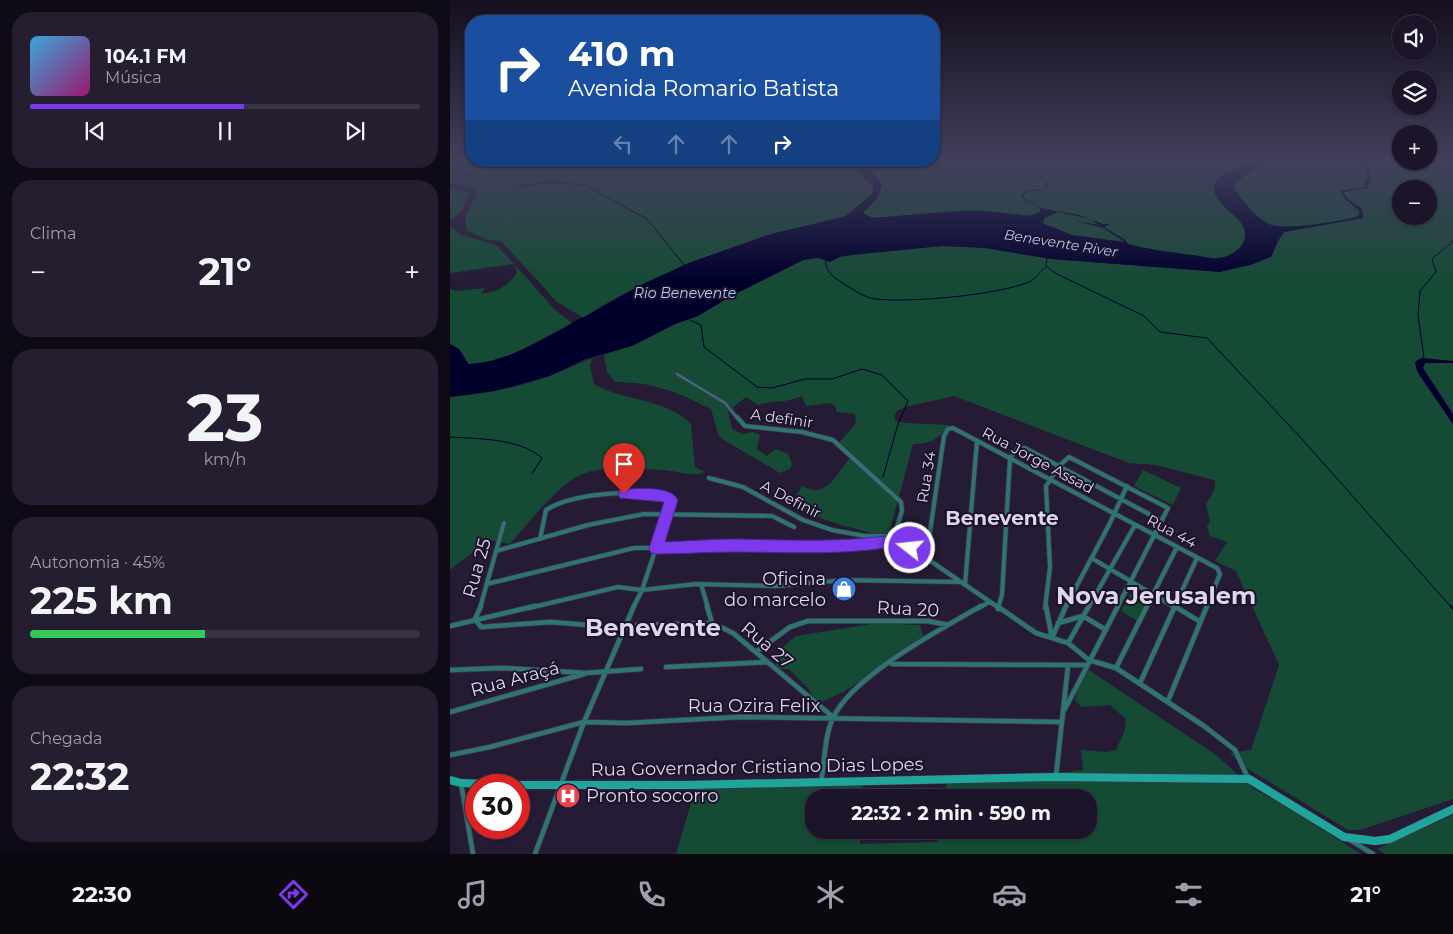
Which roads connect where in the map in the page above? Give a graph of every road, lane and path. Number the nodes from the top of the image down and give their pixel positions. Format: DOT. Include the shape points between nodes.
graph roads {
  1 [pos="677,374"];
  2 [pos="948,429"];
  3 [pos="976,441"];
  4 [pos="1010,458"];
  5 [pos="1059,466"];
  6 [pos="710,478"];
  7 [pos="1050,479"];
  8 [pos="1127,486"];
  9 [pos="1122,500"];
  10 [pos="666,513"];
  11 [pos="1116,515"];
  12 [pos="1162,520"];
  13 [pos="504,523"];
  14 [pos="1135,525"];
  15 [pos="794,528"];
  16 [pos="1154,534"];
  17 [pos="894,536"];
  18 [pos="540,539"];
  19 [pos="899,540"];
  20 [pos="1176,546"];
  21 [pos="656,548"];
  22 [pos="496,551"];
  23 [pos="1198,558"];
  24 [pos="926,559"];
  25 [pos="1093,559"];
  26 [pos="1108,569"];
  27 [pos="961,582"];
  28 [pos="1131,582"];
  29 [pos="487,584"];
  30 [pos="700,584"];
  31 [pos="965,585"];
  32 [pos="642,590"];
  33 [pos="1152,595"];
  34 [pos="989,602"];
  35 [pos="998,608"];
  36 [pos="1174,608"];
  37 [pos="1083,616"];
  38 [pos="474,619"];
  39 [pos="1199,621"];
  40 [pos="712,623"];
  41 [pos="1058,624"];
  42 [pos="637,625"];
  43 [pos="948,625"];
  44 [pos="450,626"];
  45 [pos="599,626"];
  46 [pos="1106,630"];
  47 [pos="1052,638"];
  48 [pos="1068,643"];
  49 [pos="756,652"];
  50 [pos="1089,660"];
  51 [pos="767,662"];
  52 [pos="890,664"];
  53 [pos="1086,665"];
  54 [pos="1068,666"];
  55 [pos="666,667"];
  56 [pos="1116,668"];
  57 [pos="641,669"];
  58 [pos="450,670"];
  59 [pos="606,670"];
  60 [pos="586,673"];
  61 [pos="1140,683"];
  62 [pos="1168,701"];
  63 [pos="1066,709"];
  64 [pos="450,712"];
  65 [pos="833,718"];
  66 [pos="584,722"];
  67 [pos="1062,722"];
  68 [pos="450,755"];
  69 [pos="1056,777"];
  70 [pos="1249,779"];
  71 [pos="450,780"];
  72 [pos="461,782"];
  73 [pos="465,782"];
  74 [pos="821,782"];
  75 [pos="530,785"];
  76 [pos="560,786"];
  77 [pos="1453,809"];
  78 [pos="1344,837"];
  79 [pos="473,854"];
  80 [pos="534,854"];
  81 [pos="1373,854"];
  1 -- 17 [label="street, A definir" via="725,403 745,426 813,434 838,444 901,502 902,511"];
  2 -- 3 [label="street, Rua Jorge Assad" via="955,429"];
  2 -- 24 [label="street, Rua 34" via="944,436"];
  3 -- 4 [label="street, Rua Jorge Assad"];
  3 -- 31 [label="street"];
  4 -- 5 [label="street" via="1018,448 1026,448"];
  4 -- 7 [label="street, Rua Jorge Assad"];
  4 -- 35 [label="street" via="1002,595"];
  5 -- 7 [label="street"];
  5 -- 8 [label="street" via="1069,457"];
  5 -- 9 [label="street"];
  6 -- 17 [label="street, A Definir" via="743,487 804,520 832,530 865,536"];
  7 -- 11 [label="street, Rua Jorge Assad"];
  7 -- 47 [label="street" via="1046,489 1050,567 1045,611"];
  8 -- 9 [label="street"];
  8 -- 12 [label="street" via="1167,506"];
  9 -- 11 [label="street"];
  9 -- 12 [label="street"];
  10 -- 15 [label="street" via="772,516"];
  10 -- 18 [label="street" via="618,518"];
  10 -- 18 [label="street" via="672,500 665,496 624,494 576,498 557,502 546,510"];
  10 -- 21 [label="street"];
  11 -- 14 [label="street, Rua 44"];
  11 -- 25 [label="street"];
  12 -- 16 [label="street"];
  13 -- 22 [label="street, Rua 25"];
  14 -- 16 [label="street, Rua 44"];
  14 -- 26 [label="street"];
  16 -- 20 [label="street, Rua 44"];
  16 -- 28 [label="street"];
  17 -- 19 [label="street"];
  18 -- 22 [label="street"];
  19 -- 21 [label="street" via="803,547"];
  19 -- 24 [label="street"];
  20 -- 23 [label="street, Rua 44"];
  20 -- 33 [label="street"];
  21 -- 29 [label="street" via="628,549"];
  21 -- 32 [label="street"];
  22 -- 29 [label="street, Rua 25"];
  23 -- 36 [label="street"];
  23 -- 39 [label="street, Rua 44" via="1217,568 1220,574"];
  24 -- 27 [label="street"];
  25 -- 26 [label="street"];
  25 -- 41 [label="street"];
  26 -- 28 [label="street"];
  26 -- 37 [label="street"];
  27 -- 30 [label="street" via="845,580 777,586"];
  27 -- 31 [label="street"];
  28 -- 33 [label="street"];
  28 -- 46 [label="street"];
  29 -- 38 [label="street, Rua 25"];
  30 -- 32 [label="street"];
  30 -- 40 [label="street"];
  31 -- 34 [label="street"];
  32 -- 38 [label="street" via="618,587"];
  32 -- 59 [label="street"];
  33 -- 36 [label="street"];
  33 -- 56 [label="street"];
  34 -- 35 [label="street"];
  34 -- 43 [label="street"];
  35 -- 47 [label="street" via="1036,633"];
  36 -- 39 [label="street"];
  36 -- 61 [label="street"];
  37 -- 41 [label="street"];
  37 -- 46 [label="street"];
  37 -- 48 [label="street"];
  38 -- 44 [label="street"];
  38 -- 45 [label="street" via="480,627 551,622"];
  39 -- 62 [label="street"];
  40 -- 42 [label="street"];
  40 -- 49 [label="street, Rua 27" via="733,633"];
  41 -- 47 [label="street"];
  43 -- 49 [label="street, Rua 20" via="928,621 808,621 790,627"];
  43 -- 52 [label="street"];
  46 -- 50 [label="street"];
  47 -- 48 [label="street"];
  48 -- 50 [label="street"];
  49 -- 51 [label="street, Rua 27"];
  50 -- 53 [label="street"];
  50 -- 56 [label="street"];
  51 -- 55 [label="street"];
  51 -- 65 [label="street, Rua 27"];
  52 -- 54 [label="street"];
  52 -- 65 [label="street" via="857,686"];
  53 -- 54 [label="street"];
  53 -- 63 [label="street"];
  54 -- 63 [label="street" via="1064,688"];
  56 -- 61 [label="street"];
  57 -- 59 [label="street"];
  58 -- 60 [label="street" via="503,668"];
  59 -- 60 [label="street"];
  59 -- 66 [label="street"];
  60 -- 64 [label="street, Rua Araçá"];
  61 -- 62 [label="street"];
  62 -- 70 [label="street" via="1226,742 1241,759"];
  63 -- 67 [label="street"];
  65 -- 66 [label="street, Rua Ozira Felix"];
  65 -- 67 [label="street, Rua Ozira Felix"];
  65 -- 74 [label="street"];
  66 -- 68 [label="street, Rua Ozira Felix"];
  66 -- 76 [label="street"];
  67 -- 69 [label="street"];
  69 -- 70 [label="street, Rua Governador Cristiano Dias Lopes"];
  69 -- 74 [label="street, Rua Governador Cristiano Dias Lopes"];
  70 -- 78 [label="street"];
  71 -- 72 [label="street"];
  72 -- 73 [label="street"];
  72 -- 79 [label="street"];
  74 -- 76 [label="street, Rua Governador Cristiano Dias Lopes"];
  75 -- 76 [label="street, Rua Governador Cristiano Dias Lopes"];
  76 -- 80 [label="street"];
  77 -- 78 [label="street" via="1390,839 1375,841"];
  78 -- 81 [label="street"];
}
